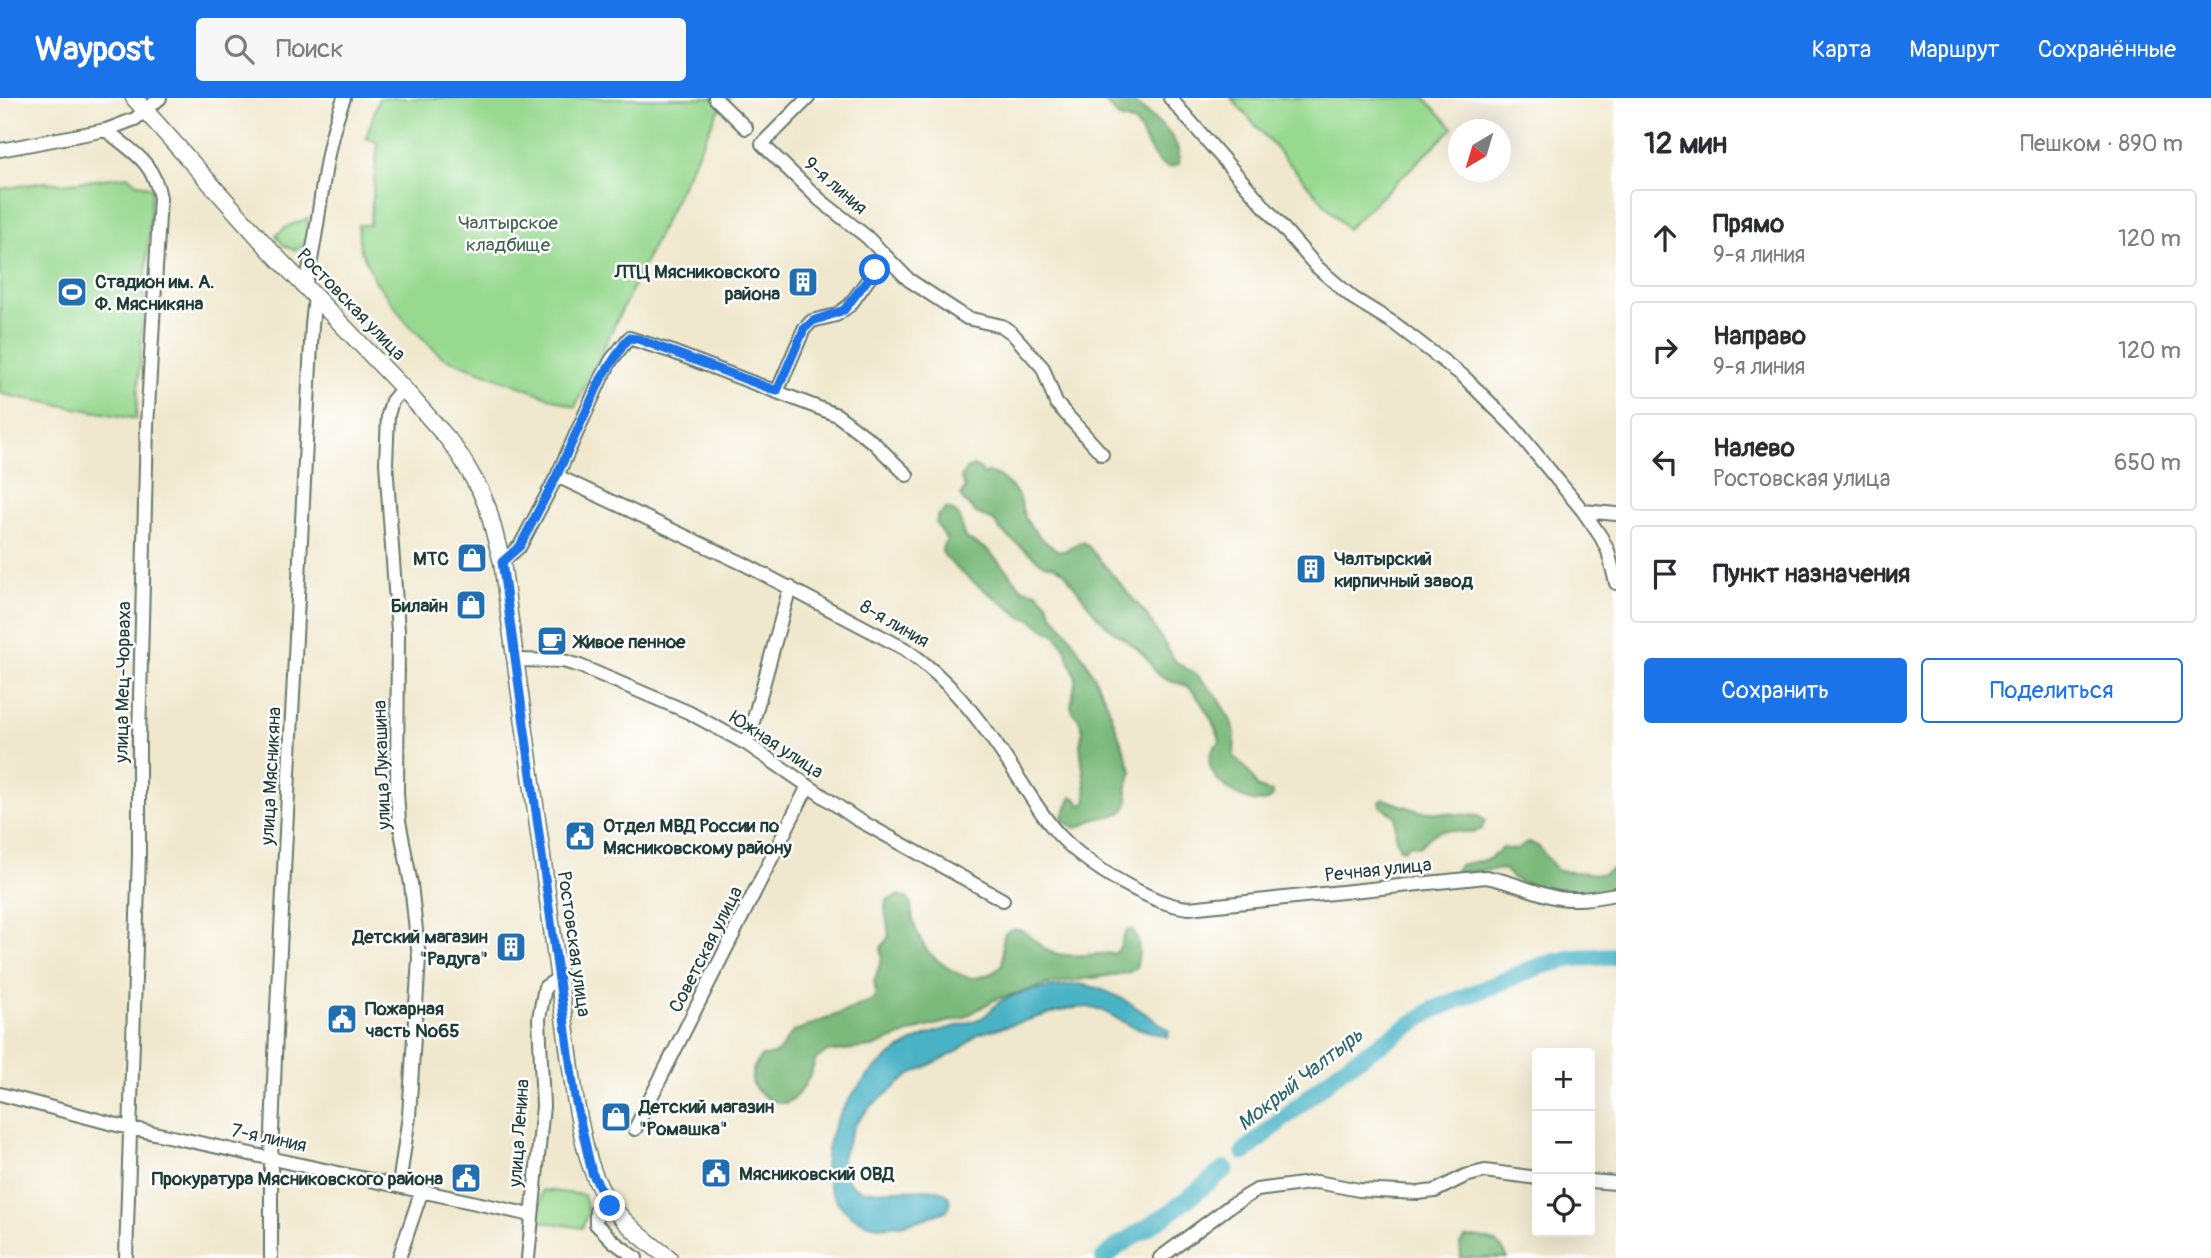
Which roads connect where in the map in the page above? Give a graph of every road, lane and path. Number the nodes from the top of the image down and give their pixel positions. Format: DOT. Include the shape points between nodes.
graph roads {
  1 [pos="134,98"];
  2 [pos="160,98"];
  3 [pos="344,98"];
  4 [pos="715,98"];
  5 [pos="808,98"];
  6 [pos="1170,98"];
  7 [pos="146,112"];
  8 [pos="746,128"];
  9 [pos="106,130"];
  10 [pos="0,150"];
  11 [pos="885,256"];
  12 [pos="310,292"];
  13 [pos="403,388"];
  14 [pos="777,391"];
  15 [pos="1102,454"];
  16 [pos="907,475"];
  17 [pos="556,477"];
  18 [pos="1583,511"];
  19 [pos="1616,514"];
  20 [pos="502,562"];
  21 [pos="1616,583"];
  22 [pos="790,587"];
  23 [pos="516,660"];
  24 [pos="747,744"];
  25 [pos="808,786"];
  26 [pos="1143,893"];
  27 [pos="1616,894"];
  28 [pos="1003,900"];
  29 [pos="559,978"];
  30 [pos="0,1094"];
  31 [pos="129,1128"];
  32 [pos="635,1129"];
  33 [pos="271,1157"];
  34 [pos="1532,1177"];
  35 [pos="1595,1181"];
  36 [pos="1616,1183"];
  37 [pos="399,1185"];
  38 [pos="422,1190"];
  39 [pos="610,1206"];
  40 [pos="531,1215"];
  41 [pos="126,1258"];
  42 [pos="271,1258"];
  43 [pos="398,1258"];
  44 [pos="528,1258"];
  45 [pos="636,1258"];
  46 [pos="669,1258"];
  47 [pos="1160,1258"];
  1 -- 7 [label="main road, Ростовская улица"];
  2 -- 7 [label="street"];
  3 -- 12 [label="street, улица Мясникяна" via="328,155"];
  4 -- 8 [label="street"];
  5 -- 11 [label="street, 9-я линия" via="762,144"];
  6 -- 18 [label="street" via="1317,267 1463,376 1513,426"];
  7 -- 9 [label="street"];
  7 -- 12 [label="main road, Ростовская улица"];
  9 -- 10 [label="street"];
  9 -- 31 [label="street, улица Мец-Чорваха" via="155,175 160,198 148,426"];
  11 -- 14 [label="street" via="850,305 804,329"];
  11 -- 15 [label="street, 9-я линия" via="909,280 958,313 1012,332 1043,368 1056,403"];
  12 -- 13 [label="main road, Ростовская улица"];
  12 -- 33 [label="street, улица Мясникяна"];
  13 -- 20 [label="main road, Ростовская улица" via="471,473 488,509"];
  13 -- 37 [label="street, улица Лукашина" via="388,415 386,463 398,631 397,793 419,958 409,1116"];
  14 -- 16 [label="street" via="837,415"];
  14 -- 17 [label="street" via="629,338 601,379"];
  17 -- 20 [label="street" via="520,546"];
  17 -- 22 [label="street, 8-я линия"];
  18 -- 19 [label="street"];
  18 -- 21 [label="street" via="1605,544"];
  20 -- 23 [label="main road, Ростовская улица"];
  22 -- 24 [label="street"];
  22 -- 26 [label="street, 8-я линия" via="905,649 938,673 977,718 1058,834 1087,860"];
  23 -- 24 [label="street, Южная улица" via="563,661 601,674"];
  23 -- 29 [label="main road, Ростовская улица"];
  24 -- 25 [label="street, Южная улица"];
  25 -- 28 [label="street, Южная улица" via="901,845"];
  25 -- 32 [label="street, Советская улица"];
  26 -- 27 [label="street, Речная улица" via="1189,908 1486,877 1552,897"];
  29 -- 39 [label="main road, Ростовская улица" via="582,1132 592,1173"];
  29 -- 40 [label="street, улица Ленина" via="545,987 539,1017 543,1106"];
  30 -- 31 [label="street, 7-я линия"];
  31 -- 33 [label="street, 7-я линия"];
  31 -- 41 [label="street, улица Мец-Чорваха"];
  33 -- 37 [label="street, 7-я линия"];
  33 -- 42 [label="street, улица Мясникяна"];
  34 -- 47 [label="street" via="1485,1171 1418,1193 1317,1182 1258,1190"];
  35 -- 36 [label="street"];
  37 -- 38 [label="street, 7-я линия"];
  38 -- 40 [label="street, 7-я линия"];
  38 -- 43 [label="street"];
  39 -- 45 [label="street" via="596,1211 596,1224"];
  39 -- 46 [label="main road, Ростовская улица"];
  40 -- 44 [label="street, улица Ленина"];
}
